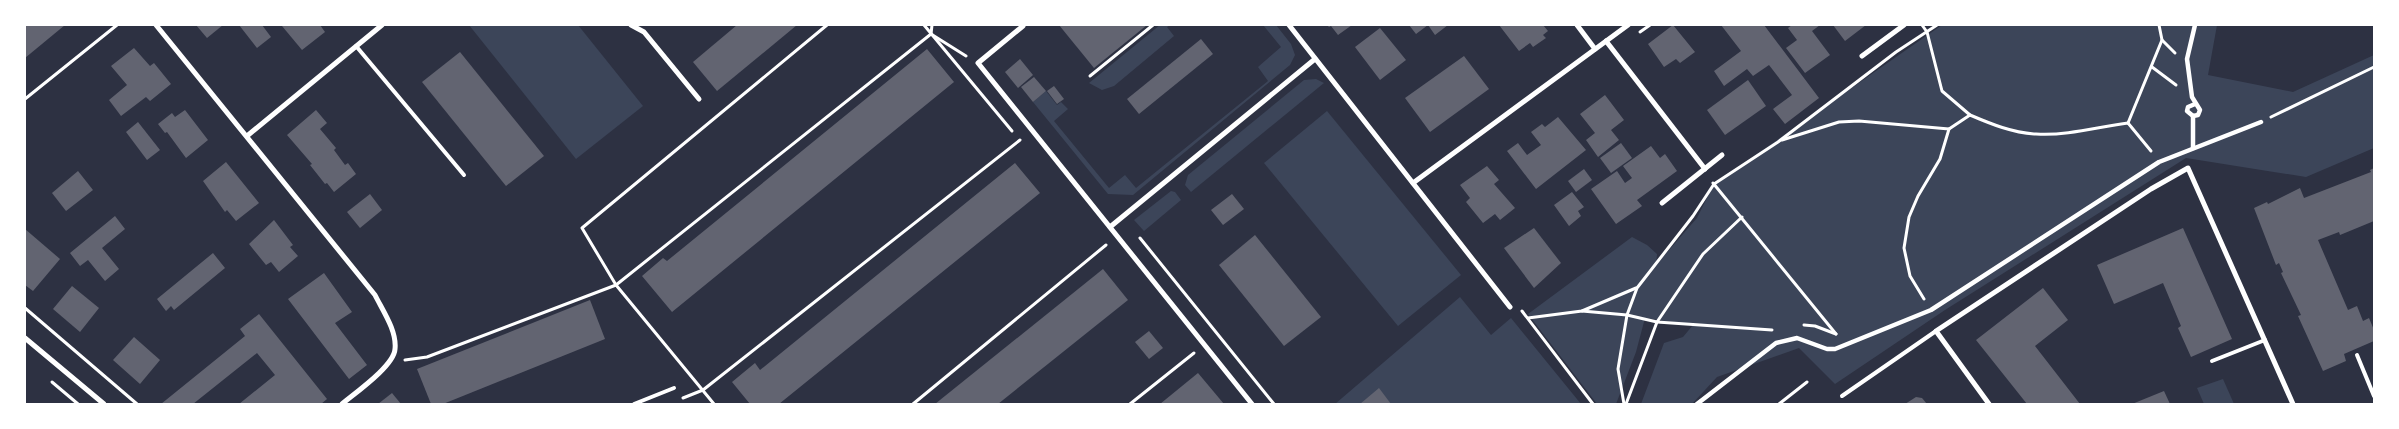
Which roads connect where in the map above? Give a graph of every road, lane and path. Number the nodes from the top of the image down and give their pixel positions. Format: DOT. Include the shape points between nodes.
graph roads {
  1 [pos="116,25"];
  2 [pos="156,25"];
  3 [pos="382,25"];
  4 [pos="631,25"];
  5 [pos="827,25"];
  6 [pos="932,25"];
  7 [pos="1153,25"];
  8 [pos="1289,25"];
  9 [pos="1577,25"];
  10 [pos="1628,25"];
  11 [pos="1650,25"];
  12 [pos="1904,25"];
  13 [pos="1922,25"];
  14 [pos="1937,25"];
  15 [pos="2159,25"];
  16 [pos="2195,25"];
  17 [pos="1023,26"];
  18 [pos="1926,32"];
  19 [pos="931,34"];
  20 [pos="1636,36"];
  21 [pos="1606,41"];
  22 [pos="356,46"];
  23 [pos="1595,49"];
  24 [pos="1862,56"];
  25 [pos="1315,59"];
  26 [pos="978,63"];
  27 [pos="2152,67"];
  28 [pos="2374,67"];
  29 [pos="1090,76"];
  30 [pos="2192,97"];
  31 [pos="25,99"];
  32 [pos="699,99"];
  33 [pos="2195,104"];
  34 [pos="1970,115"];
  35 [pos="2193,116"];
  36 [pos="2261,122"];
  37 [pos="2128,123"];
  38 [pos="1949,129"];
  39 [pos="248,136"];
  40 [pos="1020,140"];
  41 [pos="1778,142"];
  42 [pos="2160,148"];
  43 [pos="2193,148"];
  44 [pos="2151,151"];
  45 [pos="1722,156"];
  46 [pos="2144,156"];
  47 [pos="2159,162"];
  48 [pos="1705,169"];
  49 [pos="464,175"];
  50 [pos="1413,183"];
  51 [pos="1714,184"];
  52 [pos="1662,203"];
  53 [pos="1742,217"];
  54 [pos="1110,227"];
  55 [pos="1140,238"];
  56 [pos="1106,245"];
  57 [pos="616,285"];
  58 [pos="1636,288"];
  59 [pos="1931,294"];
  60 [pos="1924,298"];
  61 [pos="1916,302"];
  62 [pos="1510,307"];
  63 [pos="25,308"];
  64 [pos="1521,310"];
  65 [pos="1931,310"];
  66 [pos="1582,311"];
  67 [pos="1627,315"];
  68 [pos="1527,318"];
  69 [pos="1657,322"];
  70 [pos="1799,324"];
  71 [pos="1782,330"];
  72 [pos="1844,331"];
  73 [pos="1936,331"];
  74 [pos="1836,334"];
  75 [pos="25,338"];
  76 [pos="2264,340"];
  77 [pos="1845,346"];
  78 [pos="1194,352"];
  79 [pos="2356,356"];
  80 [pos="2212,361"];
  81 [pos="391,362"];
  82 [pos="1807,382"];
  83 [pos="674,388"];
  84 [pos="703,390"];
  85 [pos="1842,396"];
  86 [pos="2374,396"];
  87 [pos="348,399"];
  88 [pos="677,400"];
  89 [pos="104,404"];
  90 [pos="137,404"];
  91 [pos="342,404"];
  92 [pos="352,404"];
  93 [pos="634,404"];
  94 [pos="714,404"];
  95 [pos="913,404"];
  96 [pos="1130,404"];
  97 [pos="1252,404"];
  98 [pos="1274,404"];
  99 [pos="1593,404"];
  100 [pos="1625,404"];
  101 [pos="1697,404"];
  102 [pos="1779,404"];
  103 [pos="1989,404"];
  104 [pos="2293,404"];
  1 -- 31 [label="path"];
  2 -- 39 [label="street"];
  3 -- 22 [label="street"];
  4 -- 32 [label="street" via="644,32"];
  5 -- 57 [label="path" via="582,228"];
  6 -- 19 [label="path"];
  7 -- 29 [label="path"];
  8 -- 25 [label="street"];
  9 -- 23 [label="street"];
  10 -- 21 [label="street"];
  11 -- 20 [label="path"];
  12 -- 24 [label="street"];
  13 -- 18 [label="path"];
  14 -- 18 [label="path"];
  15 -- 27 [label="path" via="2162,40"];
  16 -- 30 [label="street" via="2187,60"];
  17 -- 26 [label="street"];
  18 -- 34 [label="path" via="1942,91"];
  18 -- 41 [label="path"];
  19 -- 26 [label="path"];
  19 -- 57 [label="path"];
  21 -- 23 [label="street"];
  21 -- 48 [label="street"];
  22 -- 39 [label="street"];
  22 -- 49 [label="lane"];
  23 -- 50 [label="street"];
  25 -- 50 [label="street"];
  25 -- 54 [label="street"];
  26 -- 54 [label="street"];
  27 -- 30 [label="path"];
  27 -- 37 [label="path"];
  28 -- 36 [label="path"];
  30 -- 33 [label="street"];
  33 -- 35 [label="street" via="2200,110"];
  33 -- 35 [label="street" via="2188,106 2187,111"];
  34 -- 37 [label="path" via="2001,128 2036,134"];
  34 -- 38 [label="path"];
  35 -- 43 [label="street"];
  36 -- 43 [label="street"];
  37 -- 44 [label="path"];
  38 -- 41 [label="path" via="1839,122"];
  38 -- 60 [label="path" via="1940,159 1909,217 1904,248 1910,276"];
  39 -- 81 [label="street" via="375,295 392,330 395,349"];
  40 -- 84 [label="path"];
  41 -- 51 [label="path"];
  42 -- 44 [label="path"];
  43 -- 47 [label="street"];
  44 -- 46 [label="path"];
  44 -- 47 [label="path"];
  45 -- 48 [label="street"];
  47 -- 65 [label="street"];
  48 -- 51 [label="path"];
  48 -- 52 [label="street"];
  50 -- 62 [label="street"];
  51 -- 53 [label="path"];
  51 -- 58 [label="path"];
  53 -- 69 [label="path" via="1703,254"];
  53 -- 74 [label="path"];
  54 -- 97 [label="street"];
  55 -- 98 [label="path"];
  56 -- 95 [label="path"];
  57 -- 81 [label="path" via="427,357"];
  57 -- 84 [label="path"];
  58 -- 66 [label="path"];
  58 -- 67 [label="path"];
  59 -- 60 [label="path"];
  60 -- 61 [label="path"];
  60 -- 65 [label="path"];
  63 -- 90 [label="path"];
  64 -- 68 [label="path"];
  65 -- 77 [label="street"];
  66 -- 67 [label="path"];
  66 -- 68 [label="path"];
  67 -- 69 [label="path"];
  67 -- 100 [label="path" via="1618,369"];
  68 -- 99 [label="path"];
  69 -- 71 [label="path"];
  69 -- 100 [label="path"];
  70 -- 74 [label="path"];
  72 -- 74 [label="path"];
  73 -- 76 [label="street" via="2188,168"];
  73 -- 85 [label="lane"];
  73 -- 103 [label="street"];
  74 -- 77 [label="path"];
  75 -- 89 [label="street"];
  76 -- 80 [label="lane"];
  76 -- 104 [label="street"];
  77 -- 101 [label="street" via="1827,349 1797,338 1776,343"];
  78 -- 96 [label="path"];
  79 -- 86 [label="lane"];
  81 -- 87 [label="street"];
  82 -- 102 [label="path"];
  83 -- 93 [label="lane"];
  84 -- 88 [label="path"];
  84 -- 94 [label="path"];
  87 -- 91 [label="street"];
  87 -- 92 [label="lane"];
}
